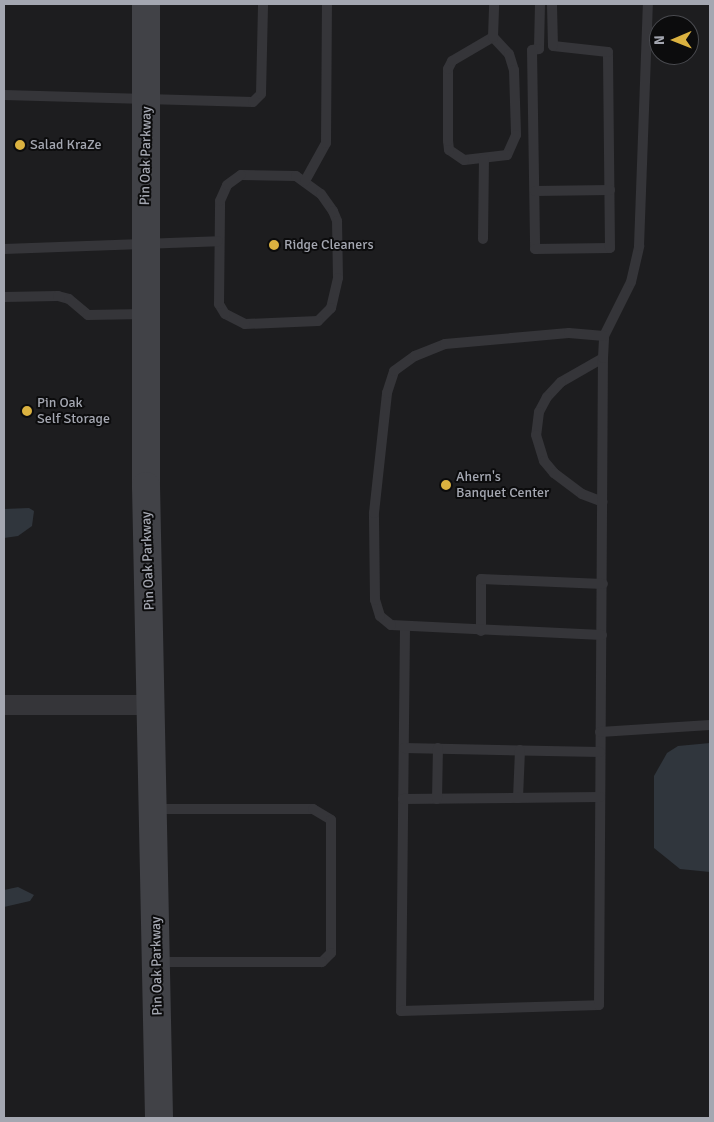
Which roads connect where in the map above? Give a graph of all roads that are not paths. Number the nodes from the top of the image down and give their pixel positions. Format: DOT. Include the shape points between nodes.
graph roads {
  1 [pos="146,4"];
  2 [pos="263,4"];
  3 [pos="327,4"];
  4 [pos="494,4"];
  5 [pos="540,4"];
  6 [pos="552,4"];
  7 [pos="648,4"];
  8 [pos="493,37"];
  9 [pos="4,95"];
  10 [pos="147,96"];
  11 [pos="484,160"];
  12 [pos="305,181"];
  13 [pos="610,190"];
  14 [pos="535,191"];
  15 [pos="483,239"];
  16 [pos="145,240"];
  17 [pos="218,241"];
  18 [pos="4,249"];
  19 [pos="4,297"];
  20 [pos="145,314"];
  21 [pos="604,336"];
  22 [pos="602,358"];
  23 [pos="603,502"];
  24 [pos="603,584"];
  25 [pos="405,628"];
  26 [pos="481,631"];
  27 [pos="602,635"];
  28 [pos="4,705"];
  29 [pos="151,705"];
  30 [pos="710,725"];
  31 [pos="600,732"];
  32 [pos="404,748"];
  33 [pos="438,748"];
  34 [pos="520,750"];
  35 [pos="600,752"];
  36 [pos="518,798"];
  37 [pos="600,798"];
  38 [pos="403,799"];
  39 [pos="437,799"];
  40 [pos="154,809"];
  41 [pos="158,962"];
  42 [pos="159,1118"];
  1 -- 10 [label="street, Pin Oak Parkway"];
  2 -- 10 [label="lane" via="261,94 252,102"];
  3 -- 12 [label="lane" via="326,143"];
  4 -- 8 [label="lane"];
  5 -- 14 [label="lane" via="539,49 532,50"];
  6 -- 13 [label="lane" via="553,46 608,52"];
  7 -- 21 [label="lane" via="639,246 631,282"];
  8 -- 11 [label="lane" via="509,54 514,70 516,135 507,155"];
  8 -- 11 [label="lane" via="452,61 448,69 449,150 464,160"];
  9 -- 10 [label="lane"];
  10 -- 16 [label="street, Pin Oak Parkway"];
  11 -- 15 [label="lane"];
  12 -- 17 [label="lane" via="283,174 241,175 227,185 220,201"];
  12 -- 17 [label="lane" via="320,194 337,221 337,289 330,308 318,321 260,326 225,314 218,292"];
  13 -- 14 [label="lane"];
  13 -- 14 [label="lane" via="610,248 536,249"];
  16 -- 17 [label="lane"];
  16 -- 18 [label="lane"];
  16 -- 20 [label="street, Pin Oak Parkway"];
  19 -- 20 [label="lane" via="58,296 69,299 88,316"];
  20 -- 29 [label="street, Pin Oak Parkway"];
  21 -- 22 [label="lane"];
  21 -- 25 [label="lane" via="569,333 445,344 394,371 387,392 374,513 375,600 380,616 391,626"];
  22 -- 23 [label="lane"];
  22 -- 23 [label="lane" via="561,382 547,397 539,412 536,435 544,461 554,473 582,494"];
  23 -- 24 [label="lane"];
  24 -- 26 [label="lane" via="481,579"];
  24 -- 27 [label="lane"];
  25 -- 26 [label="lane"];
  25 -- 32 [label="lane"];
  26 -- 27 [label="lane"];
  27 -- 31 [label="lane"];
  28 -- 29 [label="street"];
  29 -- 40 [label="street, Pin Oak Parkway"];
  30 -- 31 [label="lane"];
  31 -- 35 [label="lane"];
  32 -- 33 [label="lane"];
  32 -- 38 [label="lane"];
  33 -- 34 [label="lane"];
  33 -- 39 [label="lane"];
  34 -- 35 [label="lane"];
  34 -- 36 [label="lane"];
  35 -- 37 [label="lane"];
  36 -- 37 [label="lane"];
  36 -- 39 [label="lane"];
  37 -- 38 [label="lane" via="599,1005 401,1011"];
  38 -- 39 [label="lane"];
  40 -- 41 [label="street, Pin Oak Parkway"];
  40 -- 41 [label="lane" via="313,809 330,820 331,953 322,962"];
  41 -- 42 [label="street, Pin Oak Parkway"];
}
